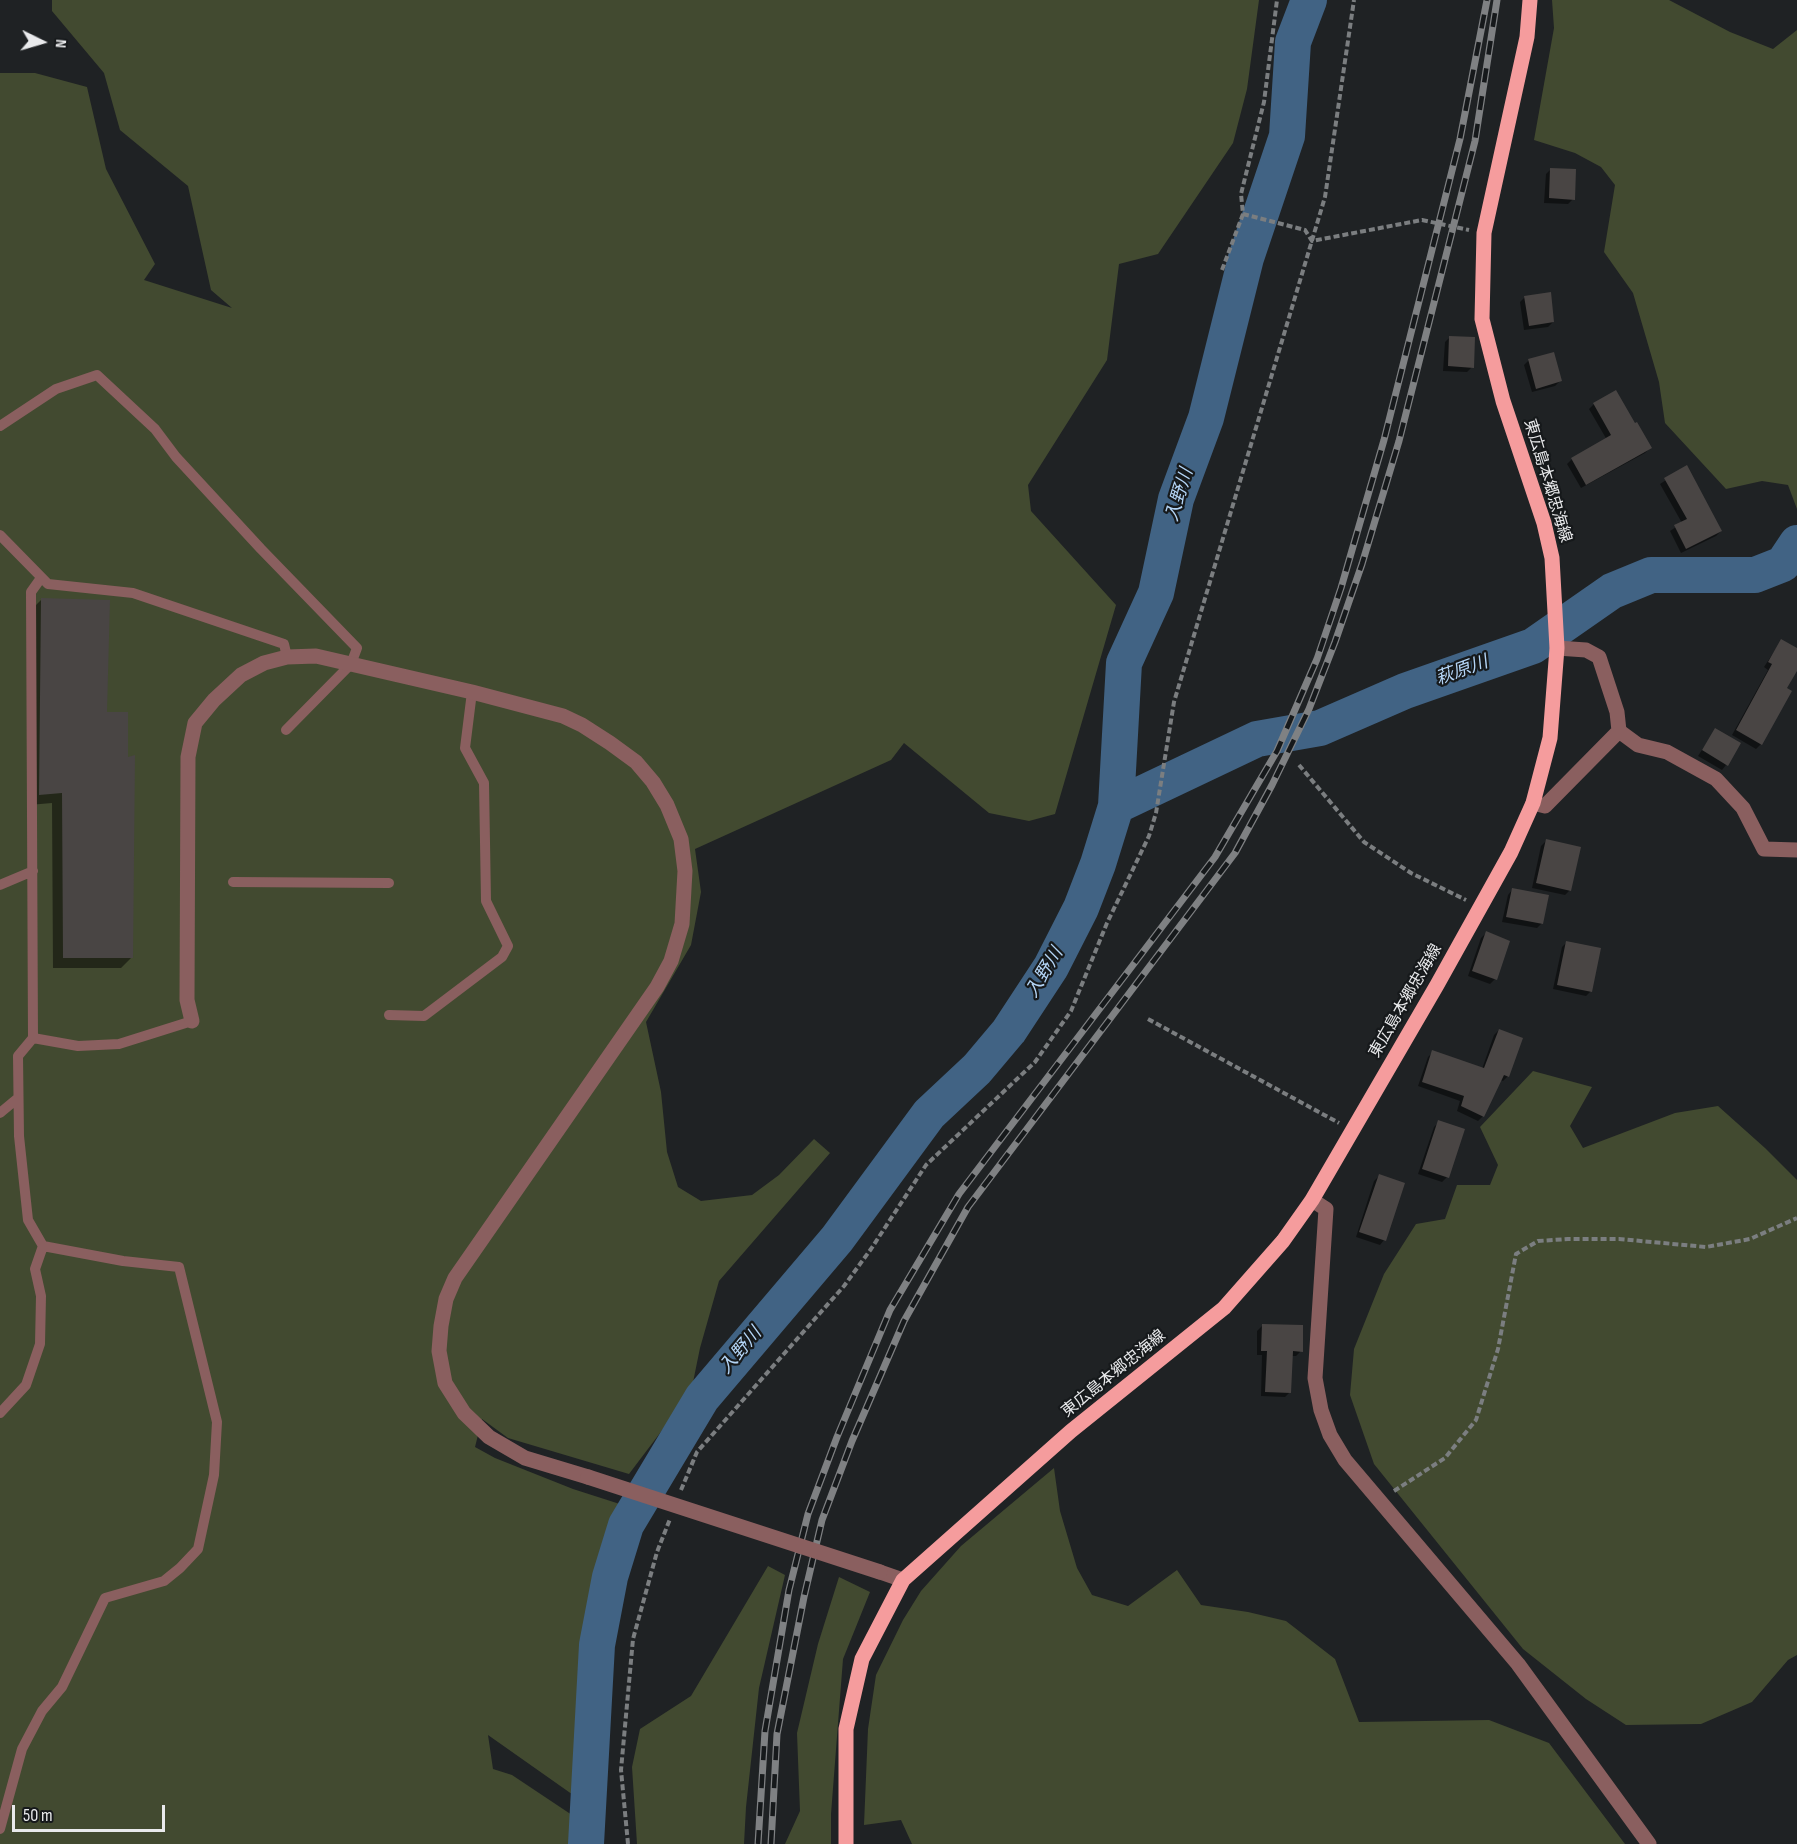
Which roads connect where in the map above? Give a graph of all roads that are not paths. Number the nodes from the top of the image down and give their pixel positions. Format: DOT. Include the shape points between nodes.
graph roads {
  1 [pos="1530,0"];
  2 [pos="0,426"];
  3 [pos="0,535"];
  4 [pos="41,578"];
  5 [pos="1557,648"];
  6 [pos="287,657"];
  7 [pos="351,664"];
  8 [pos="471,692"];
  9 [pos="286,730"];
  10 [pos="1619,731"];
  11 [pos="1533,803"];
  12 [pos="1797,850"];
  13 [pos="33,871"];
  14 [pos="233,882"];
  15 [pos="389,883"];
  16 [pos="0,885"];
  17 [pos="389,1014"];
  18 [pos="192,1021"];
  19 [pos="33,1038"];
  20 [pos="18,1098"];
  21 [pos="0,1113"];
  22 [pos="1312,1200"];
  23 [pos="43,1246"];
  24 [pos="0,1413"];
  25 [pos="903,1580"];
  26 [pos="2,1818"];
  27 [pos="0,1829"];
  28 [pos="846,1844"];
  29 [pos="1649,1844"];
  1 -- 5 [label="main road, 東広島本郷忠海線" via="1527,37 1484,233 1482,319 1552,558"];
  2 -- 7 [label="lane" via="56,389 97,375 155,429 176,457 357,648"];
  3 -- 4 [label="lane"];
  4 -- 6 [label="lane" via="48,584 133,594 284,644"];
  4 -- 13 [label="lane" via="31,592"];
  5 -- 10 [label="street" via="1586,650 1599,657 1617,711"];
  5 -- 11 [label="main road, 東広島本郷忠海線" via="1550,738"];
  6 -- 7 [label="street" via="316,656"];
  6 -- 18 [label="street" via="241,675 195,723 188,757 187,1000"];
  7 -- 8 [label="street"];
  7 -- 9 [label="lane"];
  8 -- 17 [label="lane" via="465,748 484,783 486,901 508,946 502,957 424,1016"];
  8 -- 25 [label="street, bridge" via="563,716 636,762 653,782 681,839 685,898 671,961 657,987 455,1278 441,1326 439,1351 445,1383 464,1413 489,1437 525,1458"];
  10 -- 11 [label="street" via="1545,806"];
  10 -- 12 [label="street" via="1638,745 1667,752 1716,779 1743,808 1764,849"];
  11 -- 22 [label="main road, 東広島本郷忠海線" via="1511,852"];
  13 -- 16 [label="lane"];
  13 -- 19 [label="lane"];
  14 -- 15 [label="lane"];
  18 -- 19 [label="lane" via="119,1044 78,1046"];
  19 -- 20 [label="lane" via="18,1056"];
  20 -- 21 [label="lane"];
  20 -- 23 [label="lane" via="28,1220"];
  22 -- 25 [label="main road, 東広島本郷忠海線" via="1283,1241 1224,1308 1071,1431"];
  22 -- 29 [label="street" via="1326,1209 1315,1378 1330,1435 1345,1460 1518,1664"];
  23 -- 24 [label="lane" via="35,1269 41,1296 40,1344 26,1385"];
  23 -- 26 [label="lane" via="179,1267 217,1422 214,1475 198,1549 164,1581 105,1598 62,1687 42,1710 22,1749"];
  25 -- 28 [label="main road, 東広島本郷忠海線" via="862,1659 848,1717"];
  26 -- 27 [label="lane"];
}
